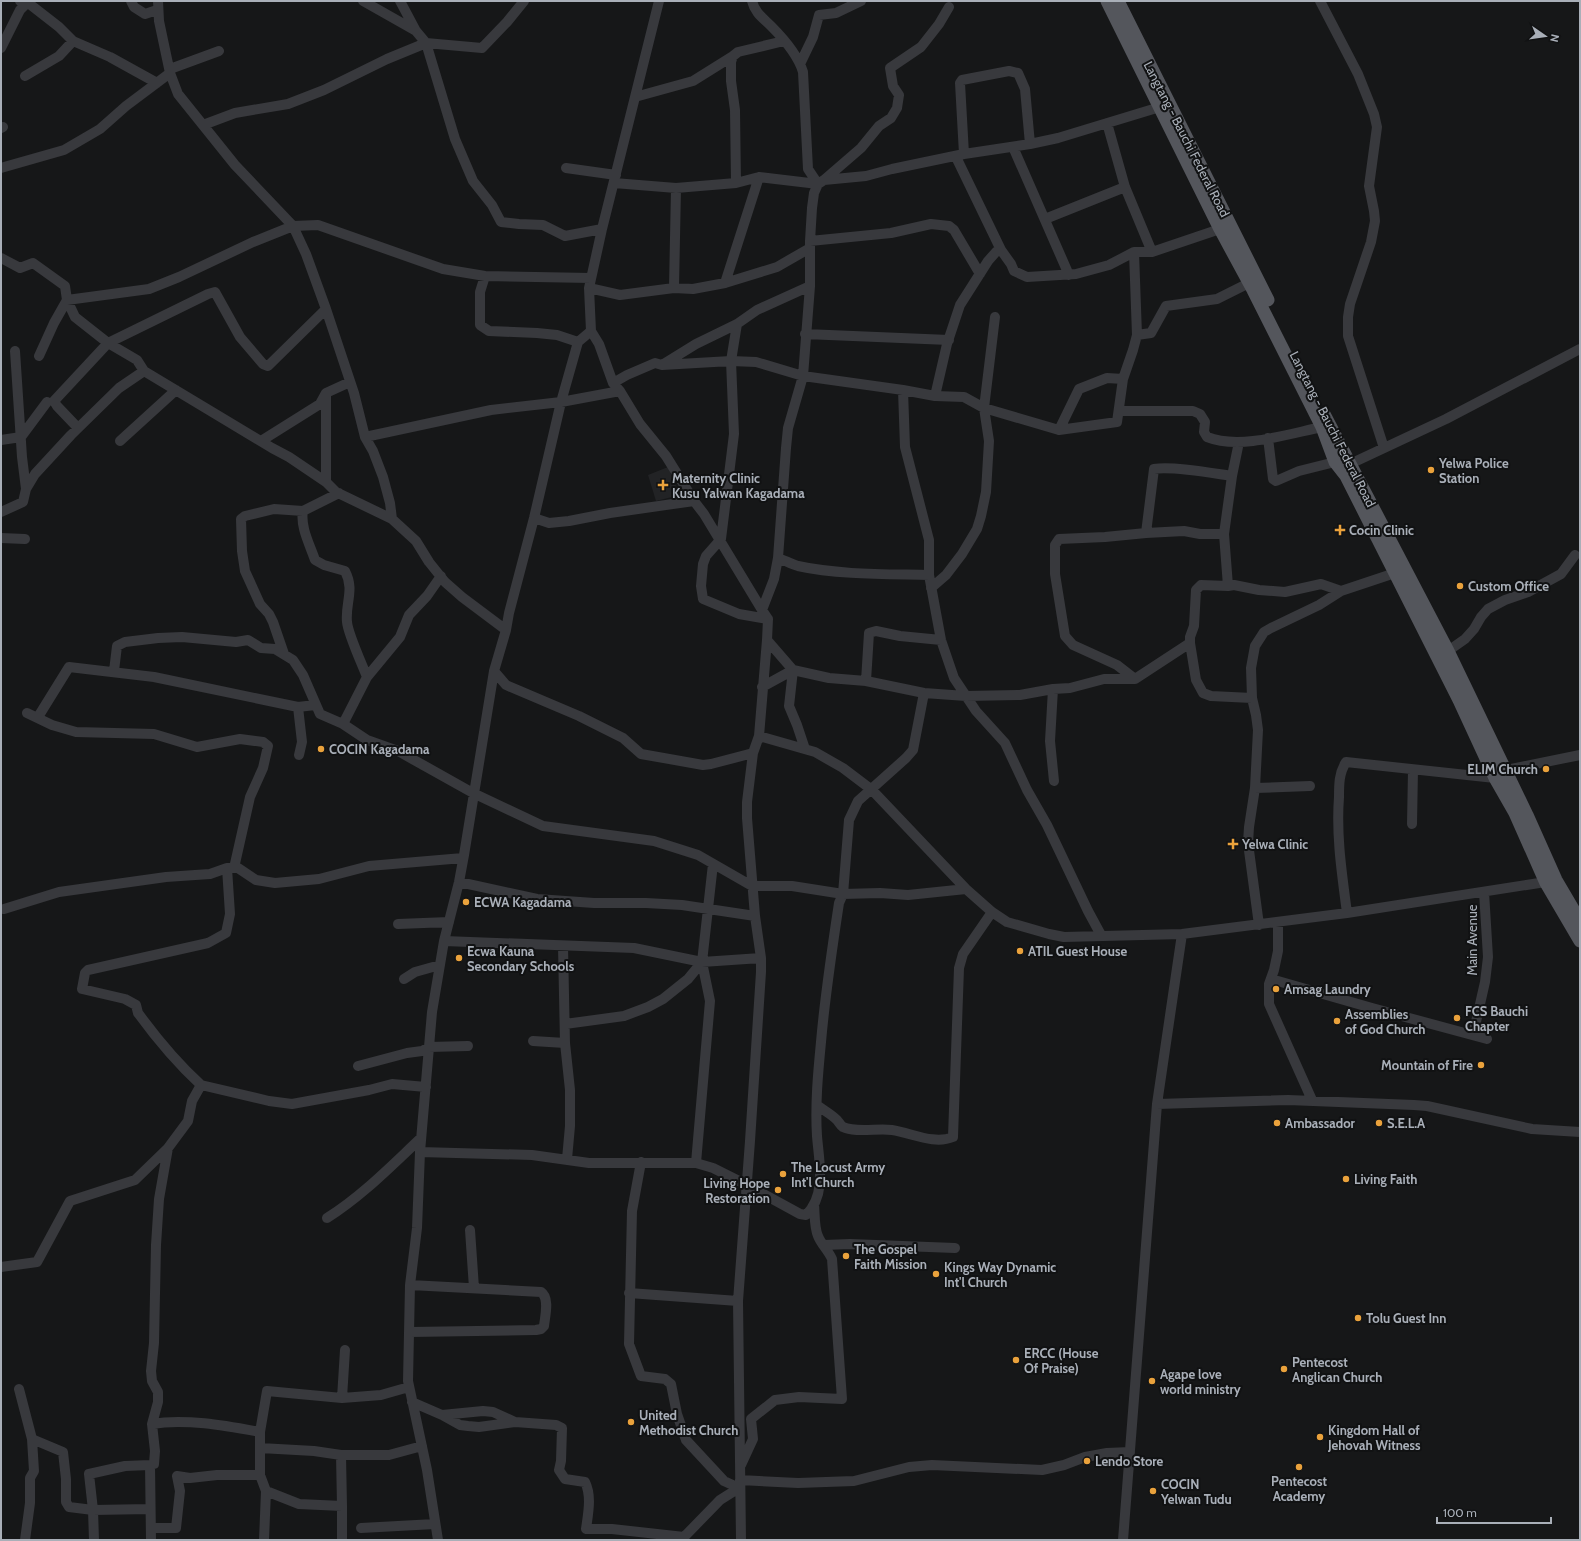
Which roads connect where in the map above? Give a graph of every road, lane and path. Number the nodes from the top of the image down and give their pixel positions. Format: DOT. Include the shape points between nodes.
graph roads {
  1 [pos="25,1"];
  2 [pos="131,1"];
  3 [pos="365,1"];
  4 [pos="400,1"];
  5 [pos="524,1"];
  6 [pos="659,1"];
  7 [pos="752,1"];
  8 [pos="861,1"];
  9 [pos="1107,1"];
  10 [pos="1118,1"];
  11 [pos="1320,1"];
  12 [pos="157,5"];
  13 [pos="948,6"];
  14 [pos="416,31"];
  15 [pos="72,41"];
  16 [pos="784,41"];
  17 [pos="426,43"];
  18 [pos="1,48"];
  19 [pos="218,51"];
  20 [pos="733,56"];
  21 [pos="800,64"];
  22 [pos="170,71"];
  23 [pos="25,76"];
  24 [pos="157,83"];
  25 [pos="635,97"];
  26 [pos="1160,107"];
  27 [pos="1107,123"];
  28 [pos="203,125"];
  29 [pos="1030,144"];
  30 [pos="1013,147"];
  31 [pos="960,155"];
  32 [pos="1,168"];
  33 [pos="566,168"];
  34 [pos="759,177"];
  35 [pos="615,179"];
  36 [pos="821,182"];
  37 [pos="736,183"];
  38 [pos="1125,187"];
  39 [pos="676,188"];
  40 [pos="1045,219"];
  41 [pos="293,226"];
  42 [pos="602,229"];
  43 [pos="1220,229"];
  44 [pos="810,244"];
  45 [pos="1001,250"];
  46 [pos="1134,252"];
  47 [pos="1152,252"];
  48 [pos="1,258"];
  49 [pos="980,274"];
  50 [pos="1069,275"];
  51 [pos="485,276"];
  52 [pos="590,283"];
  53 [pos="724,283"];
  54 [pos="1249,283"];
  55 [pos="810,286"];
  56 [pos="674,288"];
  57 [pos="67,300"];
  58 [pos="326,310"];
  59 [pos="995,317"];
  60 [pos="737,324"];
  61 [pos="591,331"];
  62 [pos="805,334"];
  63 [pos="1137,335"];
  64 [pos="949,340"];
  65 [pos="578,342"];
  66 [pos="108,343"];
  67 [pos="1580,349"];
  68 [pos="15,351"];
  69 [pos="40,356"];
  70 [pos="731,361"];
  71 [pos="662,366"];
  72 [pos="144,371"];
  73 [pos="802,376"];
  74 [pos="1123,379"];
  75 [pos="350,382"];
  76 [pos="613,383"];
  77 [pos="176,390"];
  78 [pos="903,390"];
  79 [pos="620,392"];
  80 [pos="326,393"];
  81 [pos="935,396"];
  82 [pos="47,402"];
  83 [pos="561,402"];
  84 [pos="984,408"];
  85 [pos="1119,411"];
  86 [pos="1322,427"];
  87 [pos="78,428"];
  88 [pos="1059,430"];
  89 [pos="21,437"];
  90 [pos="365,437"];
  91 [pos="1268,438"];
  92 [pos="1,440"];
  93 [pos="120,441"];
  94 [pos="261,441"];
  95 [pos="1239,442"];
  96 [pos="1384,448"];
  97 [pos="1335,462"];
  98 [pos="1350,464"];
  99 [pos="1232,476"];
  100 [pos="326,482"];
  101 [pos="26,489"];
  102 [pos="339,494"];
  103 [pos="694,501"];
  104 [pos="304,511"];
  105 [pos="1,512"];
  106 [pos="534,518"];
  107 [pos="392,519"];
  108 [pos="1146,532"];
  109 [pos="1224,534"];
  110 [pos="1,538"];
  111 [pos="25,539"];
  112 [pos="721,539"];
  113 [pos="1575,555"];
  114 [pos="778,558"];
  115 [pos="1395,573"];
  116 [pos="929,575"];
  117 [pos="440,576"];
  118 [pos="1228,586"];
  119 [pos="931,588"];
  120 [pos="1341,591"];
  121 [pos="762,610"];
  122 [pos="768,619"];
  123 [pos="506,630"];
  124 [pos="767,640"];
  125 [pos="941,640"];
  126 [pos="1190,643"];
  127 [pos="1448,651"];
  128 [pos="284,654"];
  129 [pos="793,670"];
  130 [pos="114,671"];
  131 [pos="494,671"];
  132 [pos="367,677"];
  133 [pos="1135,680"];
  134 [pos="866,681"];
  135 [pos="762,687"];
  136 [pos="1053,688"];
  137 [pos="924,693"];
  138 [pos="966,696"];
  139 [pos="1252,698"];
  140 [pos="315,705"];
  141 [pos="298,707"];
  142 [pos="27,713"];
  143 [pos="38,717"];
  144 [pos="343,724"];
  145 [pos="759,736"];
  146 [pos="805,749"];
  147 [pos="753,753"];
  148 [pos="1580,755"];
  149 [pos="299,756"];
  150 [pos="1413,770"];
  151 [pos="1500,774"];
  152 [pos="1054,780"];
  153 [pos="1310,786"];
  154 [pos="870,788"];
  155 [pos="1255,788"];
  156 [pos="473,793"];
  157 [pos="1412,824"];
  158 [pos="464,858"];
  159 [pos="713,864"];
  160 [pos="230,868"];
  161 [pos="459,882"];
  162 [pos="1551,882"];
  163 [pos="752,886"];
  164 [pos="966,889"];
  165 [pos="1484,892"];
  166 [pos="843,894"];
  167 [pos="4,909"];
  168 [pos="708,909"];
  169 [pos="992,912"];
  170 [pos="1347,913"];
  171 [pos="755,916"];
  172 [pos="1580,921"];
  173 [pos="449,922"];
  174 [pos="1278,922"];
  175 [pos="398,924"];
  176 [pos="1259,925"];
  177 [pos="1182,934"];
  178 [pos="1101,935"];
  179 [pos="444,941"];
  180 [pos="1580,941"];
  181 [pos="563,946"];
  182 [pos="761,958"];
  183 [pos="702,962"];
  184 [pos="440,965"];
  185 [pos="404,979"];
  186 [pos="1271,979"];
  187 [pos="565,1024"];
  188 [pos="1473,1035"];
  189 [pos="1486,1039"];
  190 [pos="533,1041"];
  191 [pos="565,1043"];
  192 [pos="468,1046"];
  193 [pos="429,1047"];
  194 [pos="358,1066"];
  195 [pos="201,1085"];
  196 [pos="426,1087"];
  197 [pos="1312,1100"];
  198 [pos="1157,1104"];
  199 [pos="817,1105"];
  200 [pos="1580,1132"];
  201 [pos="421,1138"];
  202 [pos="168,1148"];
  203 [pos="420,1152"];
  204 [pos="568,1159"];
  205 [pos="641,1162"];
  206 [pos="696,1162"];
  207 [pos="747,1185"];
  208 [pos="814,1204"];
  209 [pos="327,1218"];
  210 [pos="470,1230"];
  211 [pos="824,1245"];
  212 [pos="955,1248"];
  213 [pos="1,1268"];
  214 [pos="410,1285"];
  215 [pos="474,1288"];
  216 [pos="629,1293"];
  217 [pos="738,1302"];
  218 [pos="410,1332"];
  219 [pos="345,1350"];
  220 [pos="409,1387"];
  221 [pos="19,1389"];
  222 [pos="342,1398"];
  223 [pos="412,1402"];
  224 [pos="442,1415"];
  225 [pos="515,1422"];
  226 [pos="152,1424"];
  227 [pos="260,1432"];
  228 [pos="32,1439"];
  229 [pos="422,1446"];
  230 [pos="260,1448"];
  231 [pos="1130,1452"];
  232 [pos="341,1454"];
  233 [pos="150,1465"];
  234 [pos="739,1469"];
  235 [pos="260,1475"];
  236 [pos="740,1484"];
  237 [pos="266,1491"];
  238 [pos="342,1506"];
  239 [pos="150,1509"];
  240 [pos="93,1510"];
  241 [pos="435,1524"];
  242 [pos="151,1528"];
  243 [pos="361,1528"];
  244 [pos="683,1538"];
  245 [pos="26,1540"];
  246 [pos="94,1540"];
  247 [pos="151,1540"];
  248 [pos="264,1540"];
  249 [pos="342,1540"];
  250 [pos="438,1540"];
  251 [pos="741,1540"];
  252 [pos="1123,1540"];
  1 -- 15 [label="street" via="59,27"];
  1 -- 18 [label="street"];
  2 -- 12 [label="street" via="134,7 145,14"];
  3 -- 14 [label="street"];
  4 -- 14 [label="street"];
  5 -- 17 [label="street" via="482,48"];
  6 -- 25 [label="street"];
  7 -- 16 [label="street" via="757,14 772,26"];
  8 -- 21 [label="street" via="836,13 819,15 813,37"];
  9 -- 26 [label="main road"];
  10 -- 98 [label="main road, Langtang - Bauchi Federal Road"];
  11 -- 96 [label="street" via="1358,74 1377,127 1369,186 1375,221 1371,242 1350,304 1348,336"];
  12 -- 22 [label="street"];
  13 -- 36 [label="street" via="939,24 921,47 890,68 893,86 899,95 897,108 891,118 879,126 861,148"];
  14 -- 17 [label="street"];
  15 -- 23 [label="street" via="59,56"];
  15 -- 24 [label="street" via="110,57"];
  16 -- 20 [label="street" via="738,52"];
  16 -- 21 [label="street"];
  17 -- 28 [label="street" via="288,104 235,113"];
  17 -- 42 [label="street" via="455,139 473,181 492,205 501,222 543,225 565,236"];
  19 -- 22 [label="street"];
  20 -- 25 [label="street" via="693,82"];
  20 -- 37 [label="street" via="731,81 735,110"];
  21 -- 36 [label="street" via="803,72 808,169"];
  22 -- 24 [label="street"];
  22 -- 28 [label="street" via="178,94"];
  24 -- 32 [label="street" via="100,129 64,150"];
  25 -- 35 [label="street"];
  26 -- 27 [label="street"];
  26 -- 43 [label="main road"];
  27 -- 29 [label="street"];
  27 -- 38 [label="street"];
  28 -- 41 [label="street" via="235,165"];
  29 -- 30 [label="street"];
  29 -- 31 [label="street" via="1025,89 1018,73 1009,71 968,78 960,83"];
  30 -- 31 [label="street"];
  30 -- 40 [label="street"];
  31 -- 36 [label="street" via="866,176"];
  31 -- 45 [label="street"];
  33 -- 35 [label="street"];
  34 -- 36 [label="street"];
  34 -- 37 [label="street"];
  34 -- 53 [label="street"];
  35 -- 39 [label="street"];
  35 -- 42 [label="street"];
  36 -- 44 [label="street" via="814,193"];
  37 -- 39 [label="street"];
  38 -- 40 [label="street"];
  38 -- 47 [label="street"];
  39 -- 56 [label="street"];
  40 -- 50 [label="street"];
  41 -- 51 [label="street" via="318,226 443,269"];
  41 -- 57 [label="street" via="149,290"];
  41 -- 58 [label="street"];
  42 -- 52 [label="street"];
  43 -- 47 [label="street"];
  43 -- 54 [label="main road"];
  44 -- 49 [label="street" via="944,224 954,230"];
  44 -- 53 [label="street" via="777,267"];
  44 -- 55 [label="street"];
  45 -- 49 [label="street" via="994,254"];
  45 -- 50 [label="street" via="1014,271 1027,277"];
  46 -- 47 [label="street"];
  46 -- 50 [label="street" via="1109,265"];
  46 -- 63 [label="street"];
  48 -- 57 [label="street" via="20,268 34,264 65,286"];
  49 -- 64 [label="street" via="960,305"];
  51 -- 52 [label="street"];
  51 -- 65 [label="street" via="480,292 480,325 489,330 557,335"];
  52 -- 56 [label="street" via="620,295"];
  52 -- 61 [label="street"];
  53 -- 56 [label="street" via="693,289"];
  54 -- 63 [label="street" via="1216,299 1166,306 1151,333"];
  54 -- 86 [label="main road"];
  55 -- 60 [label="street" via="757,310"];
  55 -- 62 [label="street"];
  57 -- 66 [label="street" via="75,317"];
  57 -- 69 [label="street"];
  58 -- 66 [label="street" via="268,366 262,364 240,337 215,292"];
  58 -- 75 [label="street"];
  59 -- 84 [label="street"];
  60 -- 70 [label="street"];
  60 -- 71 [label="street" via="696,344"];
  61 -- 65 [label="street"];
  61 -- 76 [label="street" via="599,344"];
  62 -- 64 [label="street"];
  62 -- 73 [label="street"];
  63 -- 74 [label="street"];
  64 -- 81 [label="street"];
  65 -- 83 [label="street"];
  66 -- 72 [label="street" via="137,360"];
  66 -- 87 [label="street" via="54,401"];
  67 -- 96 [label="street"];
  68 -- 89 [label="street"];
  70 -- 71 [label="street"];
  70 -- 73 [label="street" via="756,362"];
  70 -- 112 [label="street" via="734,434"];
  71 -- 76 [label="street" via="655,363"];
  72 -- 77 [label="street"];
  72 -- 87 [label="street" via="119,388"];
  73 -- 78 [label="street"];
  73 -- 114 [label="street" via="788,428"];
  74 -- 85 [label="street"];
  74 -- 88 [label="street" via="1107,378 1079,389"];
  75 -- 80 [label="street"];
  75 -- 90 [label="street"];
  76 -- 79 [label="street"];
  77 -- 93 [label="street"];
  77 -- 94 [label="street"];
  78 -- 81 [label="street"];
  78 -- 116 [label="street" via="905,447 929,540"];
  79 -- 83 [label="street"];
  79 -- 103 [label="street" via="640,424 666,456"];
  80 -- 94 [label="street" via="320,404"];
  80 -- 100 [label="street"];
  81 -- 84 [label="street" via="964,397"];
  82 -- 89 [label="street"];
  83 -- 90 [label="street" via="490,410"];
  83 -- 106 [label="street"];
  84 -- 88 [label="street"];
  84 -- 119 [label="street" via="989,441 986,492 981,516 962,554"];
  85 -- 88 [label="street" via="1117,422"];
  85 -- 95 [label="street" via="1193,411 1200,414 1205,422 1204,432 1207,437"];
  86 -- 91 [label="street"];
  86 -- 97 [label="main road"];
  87 -- 101 [label="street" via="35,474"];
  89 -- 92 [label="street"];
  89 -- 101 [label="street"];
  90 -- 107 [label="street" via="383,477"];
  91 -- 95 [label="street"];
  91 -- 97 [label="street" via="1273,479 1278,482 1299,471"];
  94 -- 100 [label="street"];
  95 -- 99 [label="street"];
  96 -- 98 [label="street"];
  97 -- 115 [label="main road" via="1346,476"];
  98 -- 127 [label="main road, Langtang - Bauchi Federal Road"];
  99 -- 108 [label="street" via="1154,469"];
  99 -- 109 [label="street"];
  100 -- 102 [label="street"];
  101 -- 105 [label="street" via="23,502"];
  102 -- 104 [label="street"];
  102 -- 107 [label="street"];
  103 -- 106 [label="street" via="569,521 549,523"];
  103 -- 112 [label="street"];
  104 -- 128 [label="street" via="274,509 241,519 245,571 260,604 273,622"];
  104 -- 132 [label="street" via="303,526 315,560 345,571 348,577 350,593 347,622"];
  106 -- 123 [label="street"];
  107 -- 117 [label="street" via="416,541"];
  108 -- 109 [label="street"];
  108 -- 133 [label="street" via="1059,539 1055,545 1056,574 1065,636 1073,645 1117,665"];
  109 -- 118 [label="street"];
  110 -- 111 [label="street"];
  112 -- 121 [label="street"];
  112 -- 122 [label="street" via="706,556 703,564 703,599 739,614"];
  113 -- 127 [label="street" via="1562,574 1488,609 1465,639"];
  114 -- 116 [label="street" via="797,566 819,569 871,574"];
  114 -- 121 [label="street" via="774,579"];
  115 -- 120 [label="street"];
  115 -- 151 [label="main road" via="1459,700"];
  116 -- 119 [label="street"];
  117 -- 123 [label="street" via="462,597"];
  117 -- 132 [label="street" via="427,596 409,615 400,637"];
  118 -- 120 [label="street" via="1285,592 1321,584"];
  118 -- 126 [label="street" via="1198,587"];
  119 -- 125 [label="street"];
  120 -- 139 [label="street" via="1320,605 1264,632 1255,646 1251,668"];
  121 -- 122 [label="street"];
  122 -- 124 [label="street"];
  123 -- 131 [label="street"];
  124 -- 129 [label="street"];
  124 -- 135 [label="street"];
  125 -- 134 [label="street" via="876,631 869,634"];
  125 -- 138 [label="street" via="954,678"];
  126 -- 133 [label="street"];
  126 -- 139 [label="street" via="1196,680 1203,693 1211,696"];
  127 -- 151 [label="main road, Langtang - Bauchi Federal Road"];
  128 -- 130 [label="street" via="275,649 261,648 248,640 236,642 182,637 158,638 125,642 117,646"];
  128 -- 140 [label="street" via="293,660 303,675"];
  129 -- 134 [label="street" via="829,678"];
  129 -- 135 [label="street"];
  129 -- 146 [label="street" via="789,706"];
  130 -- 141 [label="street"];
  130 -- 143 [label="street" via="69,667"];
  131 -- 147 [label="street" via="506,685 623,738 641,754 703,765"];
  131 -- 156 [label="street"];
  132 -- 144 [label="street"];
  133 -- 136 [label="street" via="1104,679 1070,688"];
  134 -- 137 [label="street"];
  135 -- 145 [label="street"];
  136 -- 138 [label="street" via="1020,695"];
  136 -- 152 [label="street" via="1050,740"];
  137 -- 138 [label="street"];
  137 -- 154 [label="street" via="913,750"];
  138 -- 178 [label="street" via="1004,743 1048,825"];
  139 -- 155 [label="street" via="1258,730"];
  140 -- 141 [label="street"];
  140 -- 144 [label="street" via="320,714"];
  141 -- 149 [label="street" via="302,742"];
  142 -- 143 [label="street"];
  143 -- 160 [label="street" via="52,725 76,732 154,734 197,748 240,739 263,742 268,746 263,768 250,797"];
  144 -- 156 [label="street" via="367,740 398,751"];
  145 -- 146 [label="street"];
  145 -- 147 [label="street"];
  146 -- 154 [label="street" via="837,764"];
  147 -- 163 [label="street" via="747,810"];
  148 -- 151 [label="street"];
  150 -- 151 [label="street"];
  150 -- 157 [label="street"];
  150 -- 170 [label="street" via="1346,762 1340,771 1338,850"];
  151 -- 162 [label="main road, Langtang - Bauchi Federal Road" via="1527,815"];
  153 -- 155 [label="street"];
  154 -- 164 [label="street"];
  154 -- 166 [label="street" via="858,801 849,820"];
  155 -- 176 [label="street" via="1248,827 1248,843"];
  156 -- 158 [label="street"];
  156 -- 159 [label="street" via="543,826 654,841 698,855"];
  158 -- 160 [label="street" via="369,866 318,879 275,883 256,880 238,868"];
  158 -- 161 [label="street"];
  159 -- 163 [label="street"];
  159 -- 168 [label="street"];
  160 -- 167 [label="street" via="210,874 166,877 59,892"];
  160 -- 195 [label="street" via="230,914 226,933 208,943 84,973 82,989 125,999 136,1005 138,1013 167,1051"];
  161 -- 168 [label="street" via="537,899 660,904"];
  161 -- 173 [label="street"];
  162 -- 165 [label="street"];
  162 -- 172 [label="main road, Langtang - Bauchi Federal Road"];
  162 -- 180 [label="main road"];
  163 -- 166 [label="street" via="792,886"];
  163 -- 171 [label="street"];
  164 -- 166 [label="street" via="908,895"];
  164 -- 169 [label="street"];
  165 -- 170 [label="street"];
  165 -- 188 [label="street, Main Avenue" via="1488,957"];
  166 -- 199 [label="street" via="839,903 829,964 817,1079"];
  168 -- 171 [label="street"];
  168 -- 183 [label="street"];
  169 -- 178 [label="street" via="1007,922 1049,934 1064,937"];
  169 -- 199 [label="street" via="963,954 959,968 954,1137 928,1138 893,1130 854,1130 842,1126"];
  170 -- 174 [label="street"];
  171 -- 182 [label="street"];
  173 -- 175 [label="street"];
  173 -- 179 [label="street"];
  174 -- 176 [label="street"];
  174 -- 186 [label="street" via="1278,951"];
  176 -- 177 [label="street"];
  177 -- 178 [label="street"];
  177 -- 198 [label="street"];
  179 -- 181 [label="street"];
  179 -- 184 [label="street"];
  181 -- 183 [label="street" via="634,948"];
  181 -- 187 [label="street"];
  182 -- 183 [label="street"];
  182 -- 207 [label="street"];
  183 -- 187 [label="street" via="688,979 648,1007 624,1016"];
  183 -- 206 [label="street" via="710,1000"];
  184 -- 185 [label="street" via="415,972"];
  184 -- 193 [label="street"];
  186 -- 188 [label="street"];
  186 -- 197 [label="street" via="1269,1004"];
  187 -- 191 [label="street"];
  188 -- 189 [label="street"];
  190 -- 191 [label="street"];
  191 -- 204 [label="street" via="570,1090"];
  192 -- 193 [label="street"];
  193 -- 194 [label="street" via="422,1051"];
  193 -- 196 [label="street"];
  195 -- 196 [label="street" via="292,1104 392,1084"];
  195 -- 202 [label="street" via="192,1101 188,1121"];
  196 -- 201 [label="street"];
  197 -- 198 [label="street"];
  197 -- 200 [label="street" via="1427,1106 1532,1129"];
  198 -- 231 [label="street"];
  199 -- 208 [label="street" via="820,1182"];
  201 -- 203 [label="street"];
  201 -- 209 [label="street" via="373,1183"];
  202 -- 213 [label="street" via="135,1180 70,1202 37,1262"];
  202 -- 226 [label="street" via="159,1199 156,1245 151,1371 152,1381 158,1392 158,1402"];
  203 -- 204 [label="street" via="517,1154"];
  203 -- 214 [label="street" via="417,1228"];
  204 -- 205 [label="street" via="589,1163"];
  205 -- 206 [label="street"];
  205 -- 216 [label="street" via="632,1211"];
  206 -- 207 [label="street"];
  207 -- 208 [label="street" via="800,1214 806,1215"];
  207 -- 217 [label="street"];
  208 -- 211 [label="street" via="816,1230"];
  210 -- 215 [label="street"];
  211 -- 212 [label="street"];
  211 -- 234 [label="street" via="832,1259 842,1399 799,1397 775,1400 751,1419 753,1439"];
  214 -- 215 [label="street"];
  214 -- 218 [label="street"];
  215 -- 218 [label="street" via="541,1292 546,1302 544,1326 536,1330"];
  216 -- 217 [label="street"];
  216 -- 236 [label="street" via="629,1344 641,1376 665,1379 671,1384 686,1440 724,1481"];
  217 -- 234 [label="street"];
  218 -- 220 [label="street"];
  219 -- 222 [label="street"];
  220 -- 222 [label="street" via="381,1395"];
  220 -- 223 [label="street"];
  221 -- 228 [label="street"];
  222 -- 227 [label="street" via="267,1391"];
  223 -- 224 [label="street"];
  223 -- 229 [label="street"];
  224 -- 225 [label="street" via="483,1411 493,1412"];
  224 -- 225 [label="street" via="460,1425 468,1426 480,1427"];
  225 -- 244 [label="street" via="556,1425 562,1428 559,1470 566,1479 585,1482 589,1489 586,1529 612,1529"];
  226 -- 227 [label="street" via="169,1421"];
  226 -- 233 [label="street" via="155,1451 154,1464"];
  227 -- 230 [label="street"];
  228 -- 240 [label="street" via="63,1452 67,1505"];
  228 -- 245 [label="street" via="34,1471 30,1478"];
  229 -- 232 [label="street" via="389,1455"];
  229 -- 241 [label="street"];
  230 -- 232 [label="street"];
  230 -- 235 [label="street"];
  231 -- 236 [label="street" via="1085,1457 1042,1470 932,1465 909,1467 854,1481"];
  231 -- 252 [label="street"];
  232 -- 238 [label="street"];
  233 -- 239 [label="street"];
  233 -- 240 [label="street" via="125,1466 89,1474"];
  234 -- 236 [label="street"];
  235 -- 237 [label="street"];
  235 -- 242 [label="street" via="190,1478 177,1476 180,1491 176,1528"];
  236 -- 244 [label="street" via="720,1500"];
  236 -- 251 [label="street"];
  237 -- 238 [label="street" via="299,1504"];
  237 -- 248 [label="street"];
  238 -- 249 [label="street"];
  239 -- 240 [label="street"];
  239 -- 242 [label="street"];
  240 -- 246 [label="street"];
  241 -- 243 [label="street"];
  241 -- 250 [label="street"];
  242 -- 247 [label="street"];
}
